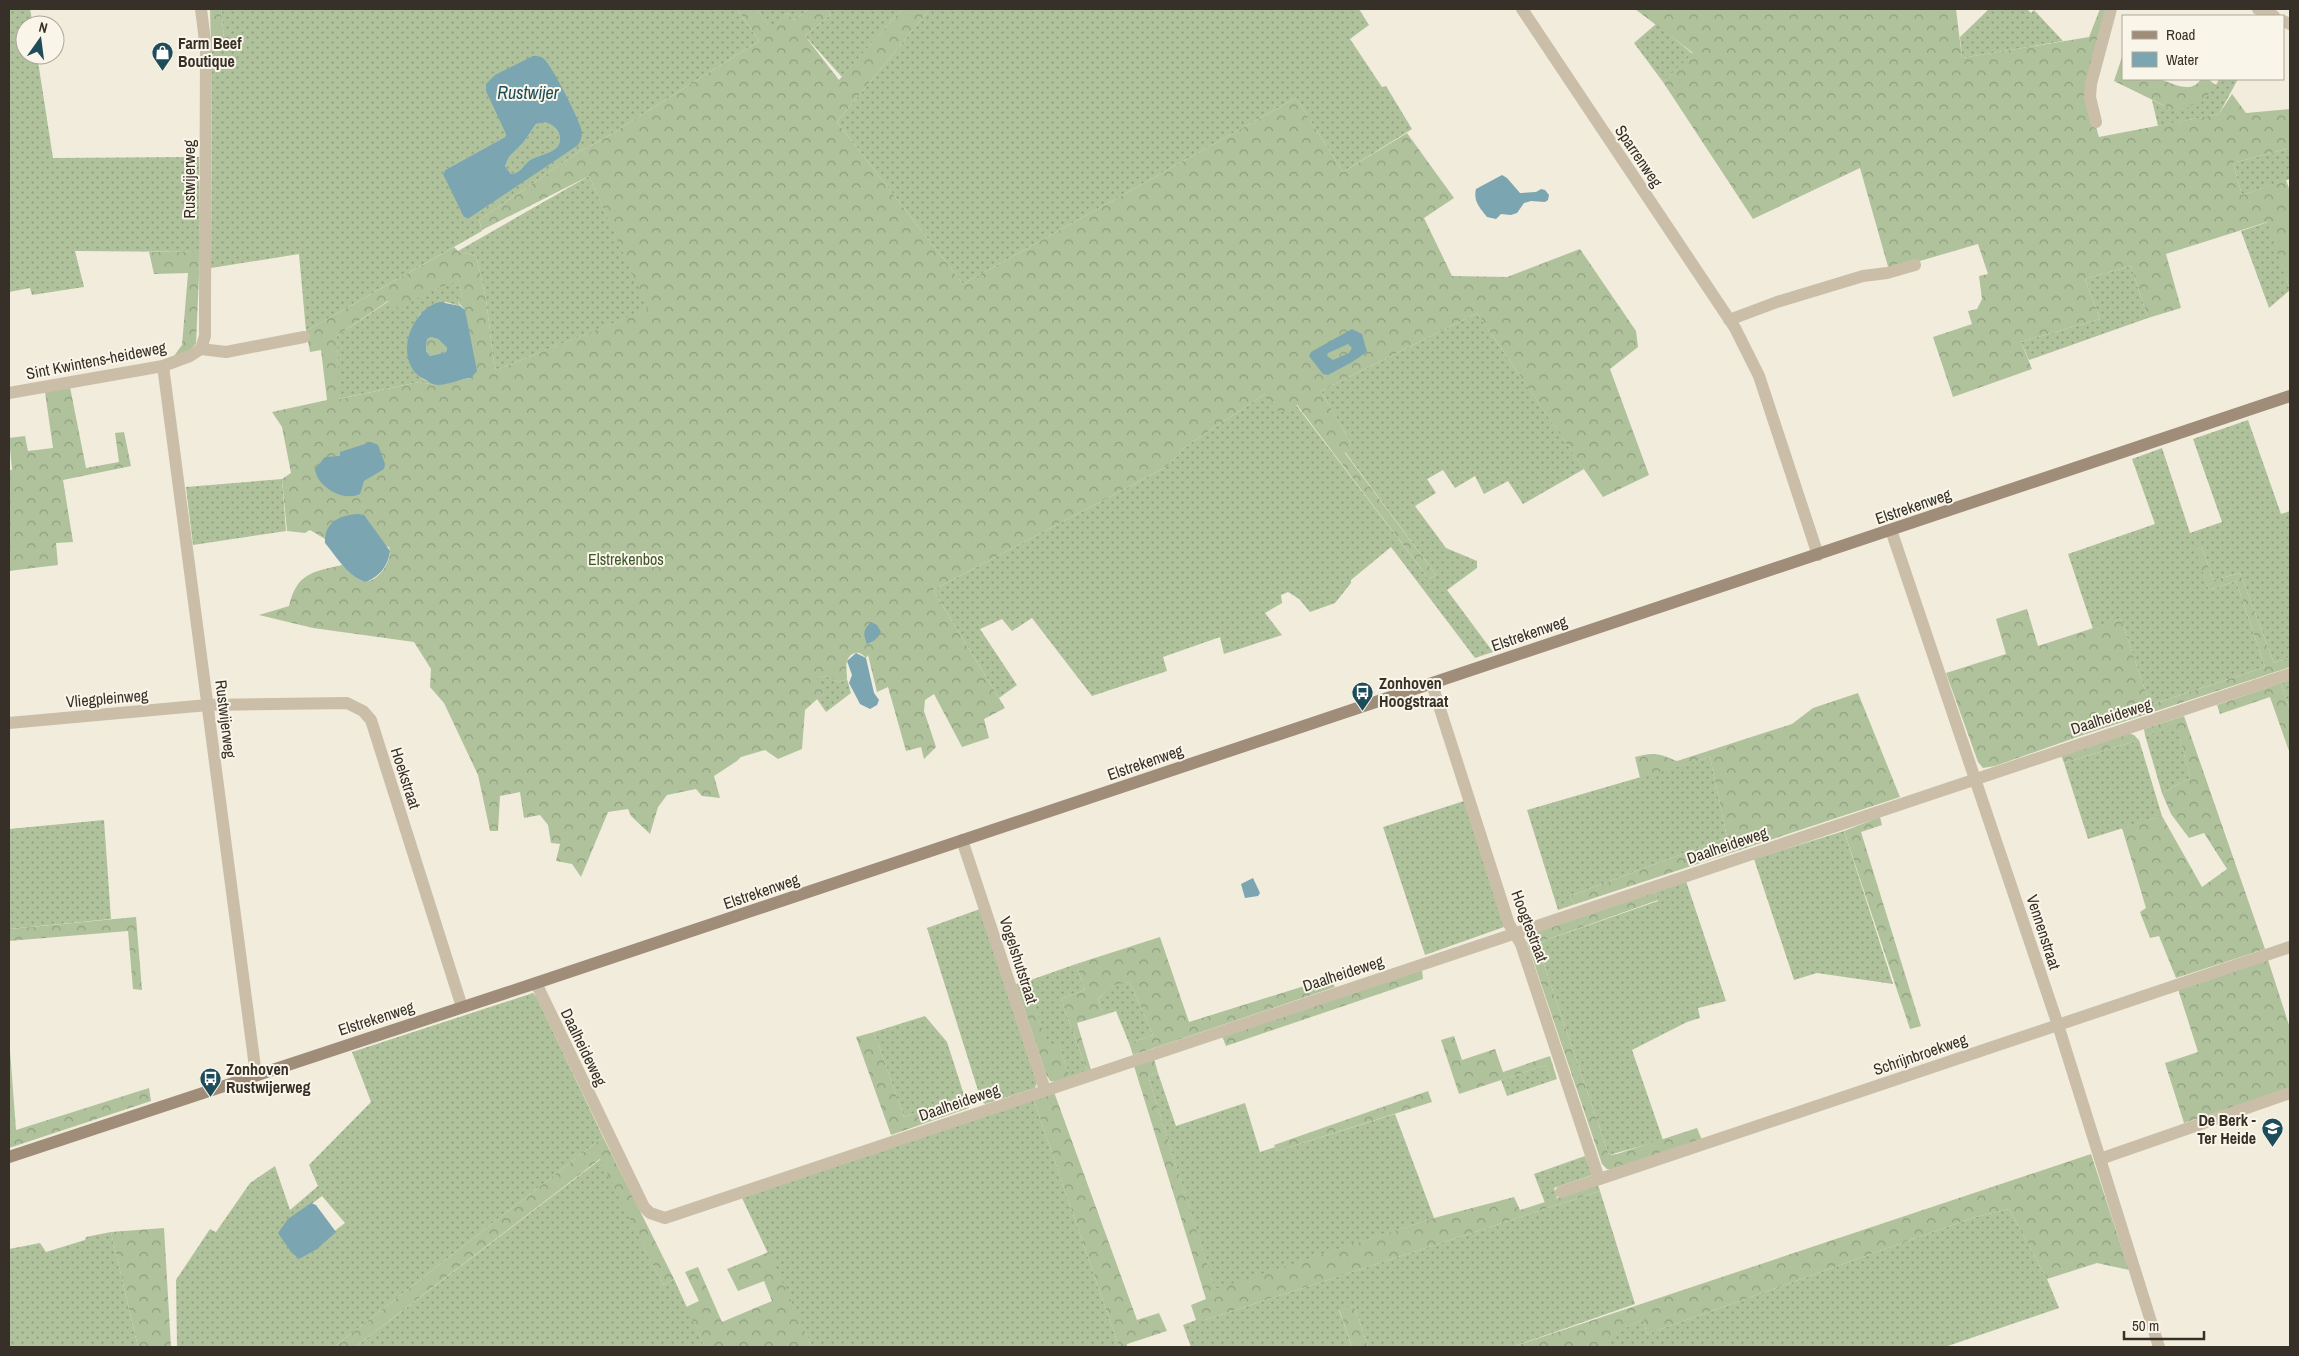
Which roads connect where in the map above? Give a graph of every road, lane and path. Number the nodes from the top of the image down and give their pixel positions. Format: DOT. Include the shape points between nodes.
graph roads {
  1 [pos="201,9"];
  2 [pos="1522,9"];
  3 [pos="2111,9"];
  4 [pos="2258,9"];
  5 [pos="2272,15"];
  6 [pos="2096,122"];
  7 [pos="1914,265"];
  8 [pos="1729,320"];
  9 [pos="304,337"];
  10 [pos="200,349"];
  11 [pos="162,366"];
  12 [pos="9,393"];
  13 [pos="2290,396"];
  14 [pos="1891,530"];
  15 [pos="1818,555"];
  16 [pos="2290,674"];
  17 [pos="1432,684"];
  18 [pos="208,705"];
  19 [pos="9,723"];
  20 [pos="1976,778"];
  21 [pos="962,840"];
  22 [pos="1516,932"];
  23 [pos="2290,947"];
  24 [pos="536,983"];
  25 [pos="462,1007"];
  26 [pos="2058,1025"];
  27 [pos="256,1075"];
  28 [pos="1045,1090"];
  29 [pos="2290,1093"];
  30 [pos="9,1157"];
  31 [pos="2100,1160"];
  32 [pos="1599,1179"];
  33 [pos="1561,1192"];
  34 [pos="2159,1347"];
  1 -- 10 [label="street, Rustwijerweg" via="206,49 206,283 205,336"];
  2 -- 8 [label="street, Sparrenweg"];
  3 -- 6 [label="street" via="2090,97"];
  4 -- 5 [label="street"];
  7 -- 8 [label="street" via="1863,276"];
  8 -- 15 [label="street, Sparrenweg" via="1759,376"];
  9 -- 10 [label="street" via="226,352"];
  10 -- 11 [label="street, Sint Kwintens-heideweg"];
  11 -- 12 [label="street, Sint Kwintens-heideweg"];
  11 -- 18 [label="street, Rustwijerweg"];
  13 -- 14 [label="street, Elstrekenweg"];
  14 -- 15 [label="street, Elstrekenweg"];
  14 -- 20 [label="street, Vennenstraat"];
  15 -- 17 [label="street, Elstrekenweg"];
  16 -- 20 [label="street, Daalheideweg"];
  17 -- 21 [label="street, Elstrekenweg"];
  17 -- 22 [label="street, Hoogtestraat" via="1510,924"];
  18 -- 19 [label="street, Vliegpleinweg"];
  18 -- 25 [label="street, Hoekstraat" via="346,703 363,711 371,720"];
  18 -- 27 [label="street, Rustwijerweg"];
  20 -- 22 [label="street, Daalheideweg"];
  20 -- 26 [label="street, Vennenstraat"];
  21 -- 24 [label="street, Elstrekenweg"];
  21 -- 28 [label="street, Vogelshutstraat"];
  22 -- 28 [label="street, Daalheideweg"];
  22 -- 32 [label="street, Hoogtestraat"];
  23 -- 26 [label="street, Schrijnbroekweg"];
  24 -- 25 [label="street, Elstrekenweg"];
  24 -- 28 [label="street, Daalheideweg" via="644,1207 657,1217 673,1216"];
  25 -- 27 [label="street, Elstrekenweg"];
  26 -- 31 [label="street, Vennenstraat"];
  26 -- 32 [label="street, Schrijnbroekweg"];
  27 -- 30 [label="street, Elstrekenweg"];
  29 -- 31 [label="street"];
  31 -- 34 [label="street, Vennenstraat"];
  32 -- 33 [label="street, Schrijnbroekweg"];
}
